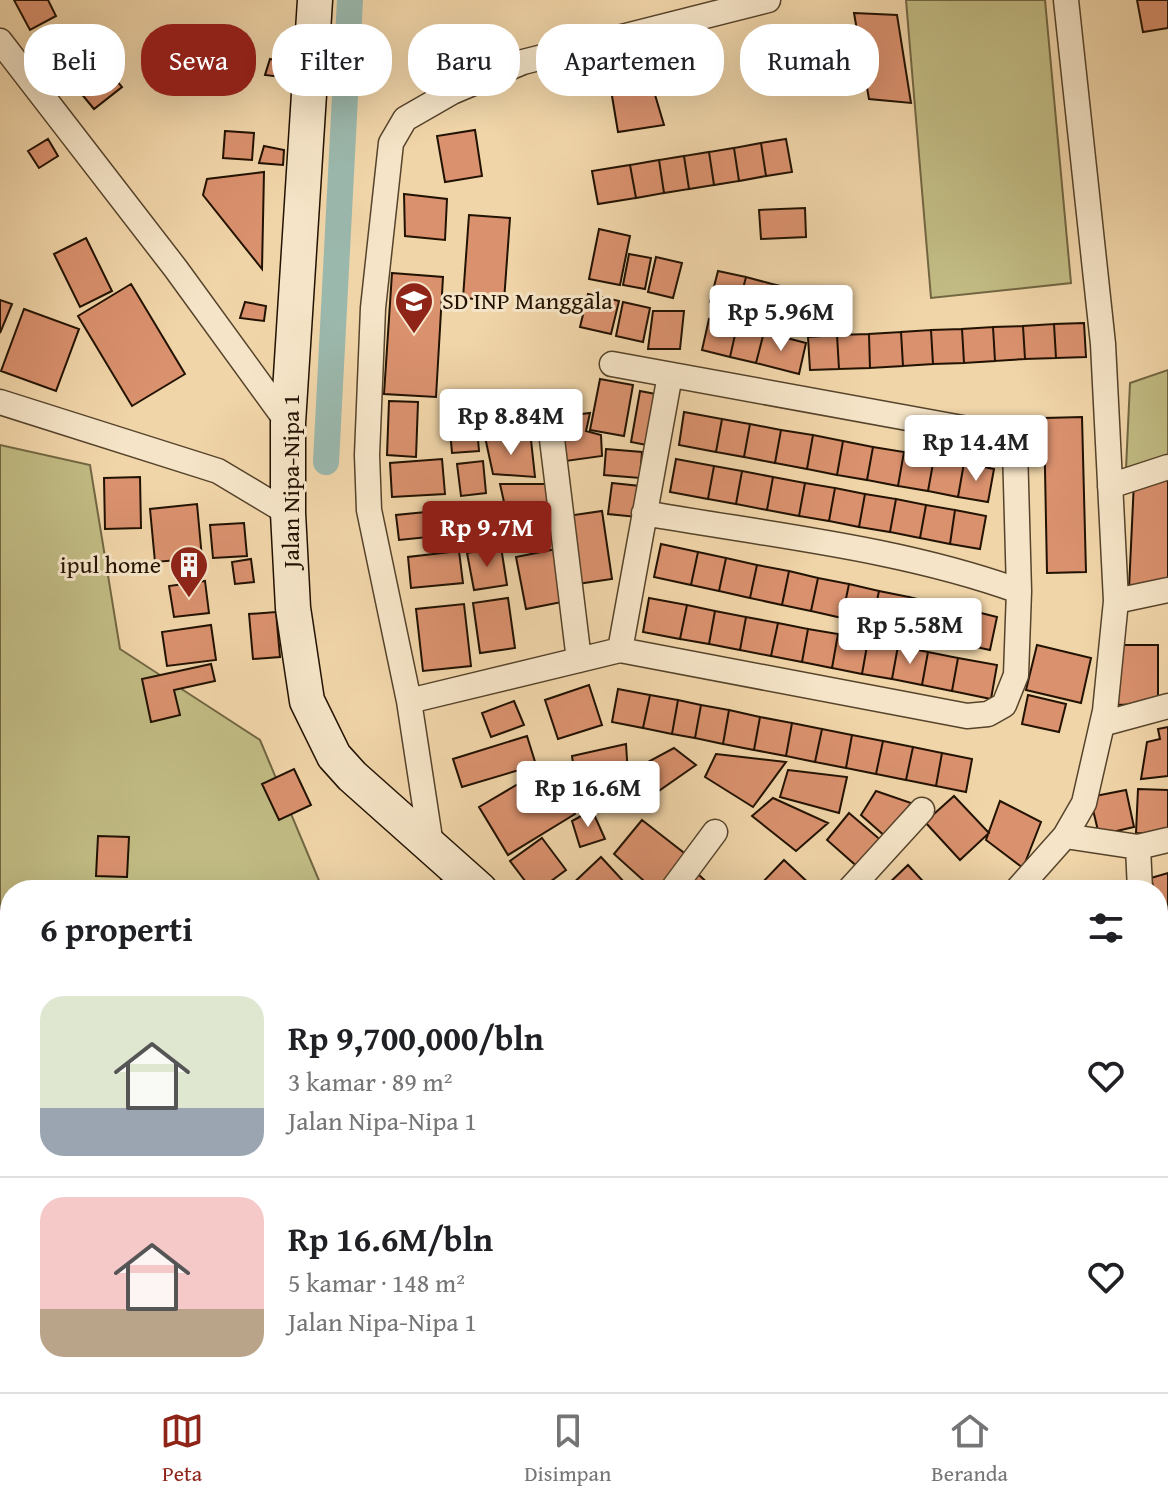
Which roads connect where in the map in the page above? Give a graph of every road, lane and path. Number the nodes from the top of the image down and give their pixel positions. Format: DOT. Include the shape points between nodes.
graph roads {
  1 [pos="315,0"];
  2 [pos="768,0"];
  3 [pos="1066,0"];
  4 [pos="0,41"];
  5 [pos="8,64"];
  6 [pos="612,364"];
  7 [pos="670,375"];
  8 [pos="0,402"];
  9 [pos="288,423"];
  10 [pos="551,431"];
  11 [pos="1168,467"];
  12 [pos="1110,486"];
  13 [pos="288,513"];
  14 [pos="644,513"];
  15 [pos="1168,590"];
  16 [pos="1019,591"];
  17 [pos="1116,601"];
  18 [pos="620,650"];
  19 [pos="579,660"];
  20 [pos="409,701"];
  21 [pos="1168,706"];
  22 [pos="1102,724"];
  23 [pos="922,810"];
  24 [pos="715,832"];
  25 [pos="1065,836"];
  26 [pos="1168,840"];
  27 [pos="431,845"];
  28 [pos="1138,847"];
  29 [pos="469,880"];
  30 [pos="679,880"];
  31 [pos="858,880"];
  32 [pos="1026,880"];
  33 [pos="1140,880"];
  1 -- 9 [label="street, Jalan Nipa-Nipa 1"];
  2 -- 20 [label="street" via="523,62 430,104 397,129 385,184 373,308 367,455 376,554"];
  3 -- 12 [label="street" via="1103,344"];
  4 -- 5 [label="street"];
  5 -- 9 [label="street" via="176,269"];
  6 -- 7 [label="street"];
  7 -- 14 [label="street"];
  7 -- 16 [label="street" via="1006,436 1015,448"];
  8 -- 13 [label="street" via="218,471"];
  9 -- 13 [label="street, Jalan Nipa-Nipa 1"];
  10 -- 19 [label="street"];
  11 -- 12 [label="street"];
  12 -- 17 [label="street"];
  13 -- 27 [label="street, Jalan Nipa-Nipa 1" via="293,608 307,701 318,728 352,776"];
  14 -- 16 [label="street" via="868,552 963,572"];
  14 -- 18 [label="street"];
  15 -- 17 [label="street"];
  16 -- 18 [label="street" via="1016,675 1004,705 988,714 967,716"];
  17 -- 22 [label="street"];
  18 -- 19 [label="street"];
  19 -- 20 [label="street"];
  20 -- 27 [label="street"];
  21 -- 22 [label="street"];
  22 -- 25 [label="street" via="1084,803"];
  23 -- 31 [label="street"];
  24 -- 30 [label="street"];
  25 -- 28 [label="street"];
  25 -- 32 [label="street"];
  26 -- 28 [label="street"];
  27 -- 29 [label="street, Jalan Nipa-Nipa 1"];
  28 -- 33 [label="street"];
}
